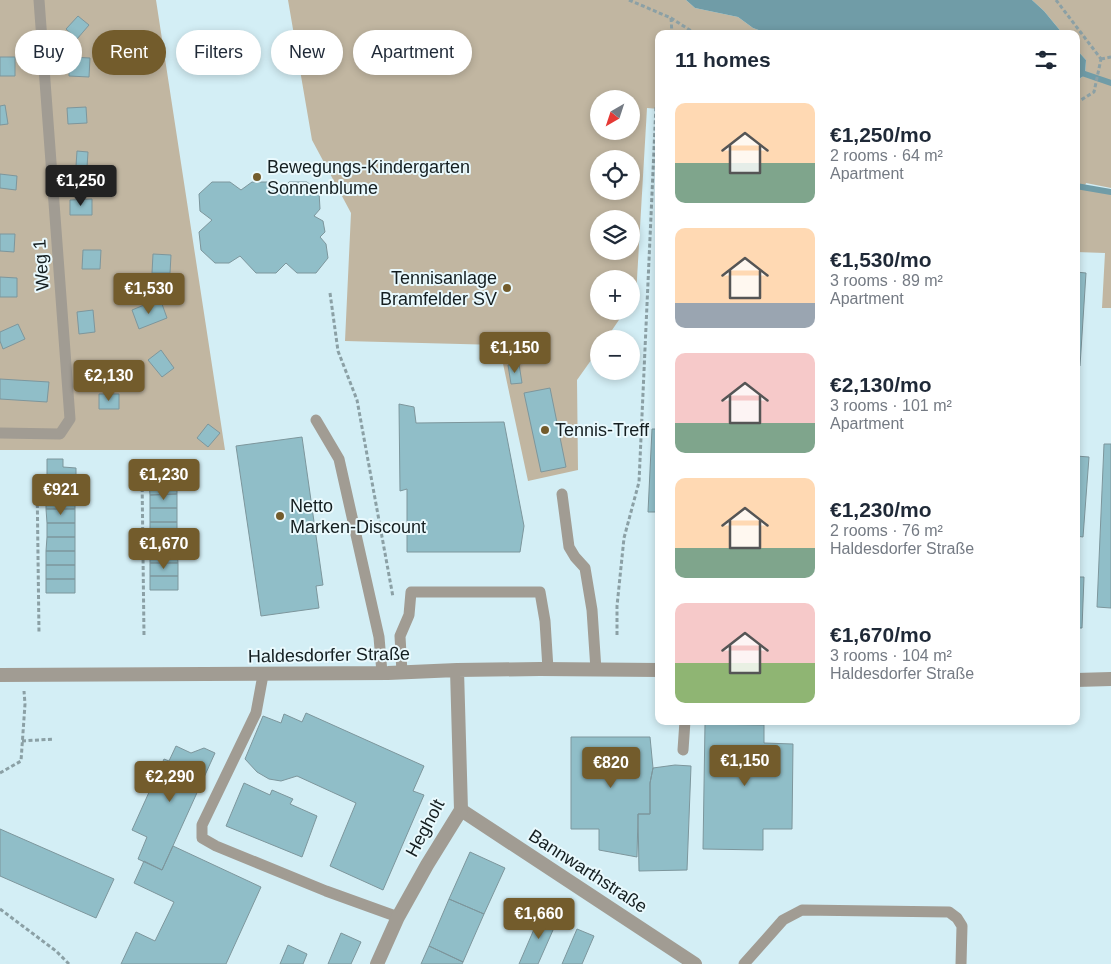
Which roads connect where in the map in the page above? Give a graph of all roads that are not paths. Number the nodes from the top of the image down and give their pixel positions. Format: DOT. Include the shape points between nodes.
graph roads {
  1 [pos="39,0"];
  2 [pos="316,420"];
  3 [pos="0,433"];
  4 [pos="562,494"];
  5 [pos="548,669"];
  6 [pos="457,670"];
  7 [pos="596,670"];
  8 [pos="655,670"];
  9 [pos="382,673"];
  10 [pos="402,673"];
  11 [pos="0,675"];
  12 [pos="263,675"];
  13 [pos="1080,680"];
  14 [pos="1111,680"];
  15 [pos="685,725"];
  16 [pos="684,750"];
  17 [pos="460,810"];
  18 [pos="398,917"];
  19 [pos="377,964"];
  20 [pos="695,964"];
  21 [pos="744,964"];
  22 [pos="961,964"];
  1 -- 3 [label="lane, Weg 1" via="70,419 60,434"];
  2 -- 9 [label="lane" via="339,459 379,637"];
  4 -- 7 [label="lane" via="569,546 585,568"];
  5 -- 6 [label="street, Haldesdorfer Straße"];
  5 -- 7 [label="street, Haldesdorfer Straße"];
  5 -- 10 [label="lane" via="540,592 412,592 409,614 400,636"];
  6 -- 10 [label="street, Haldesdorfer Straße"];
  6 -- 17 [label="street, Hegholt"];
  7 -- 8 [label="street, Haldesdorfer Straße"];
  9 -- 10 [label="street, Haldesdorfer Straße"];
  9 -- 12 [label="street, Haldesdorfer Straße"];
  11 -- 12 [label="street, Haldesdorfer Straße"];
  12 -- 18 [label="lane" via="256,713 202,825 202,838 326,891"];
  13 -- 14 [label="street"];
  15 -- 16 [label="lane"];
  17 -- 18 [label="street, Hegholt"];
  17 -- 20 [label="street, Bannwarthstraße"];
  18 -- 19 [label="street, Hegholt"];
  21 -- 22 [label="lane" via="783,920 802,910 949,912 962,926"];
}
